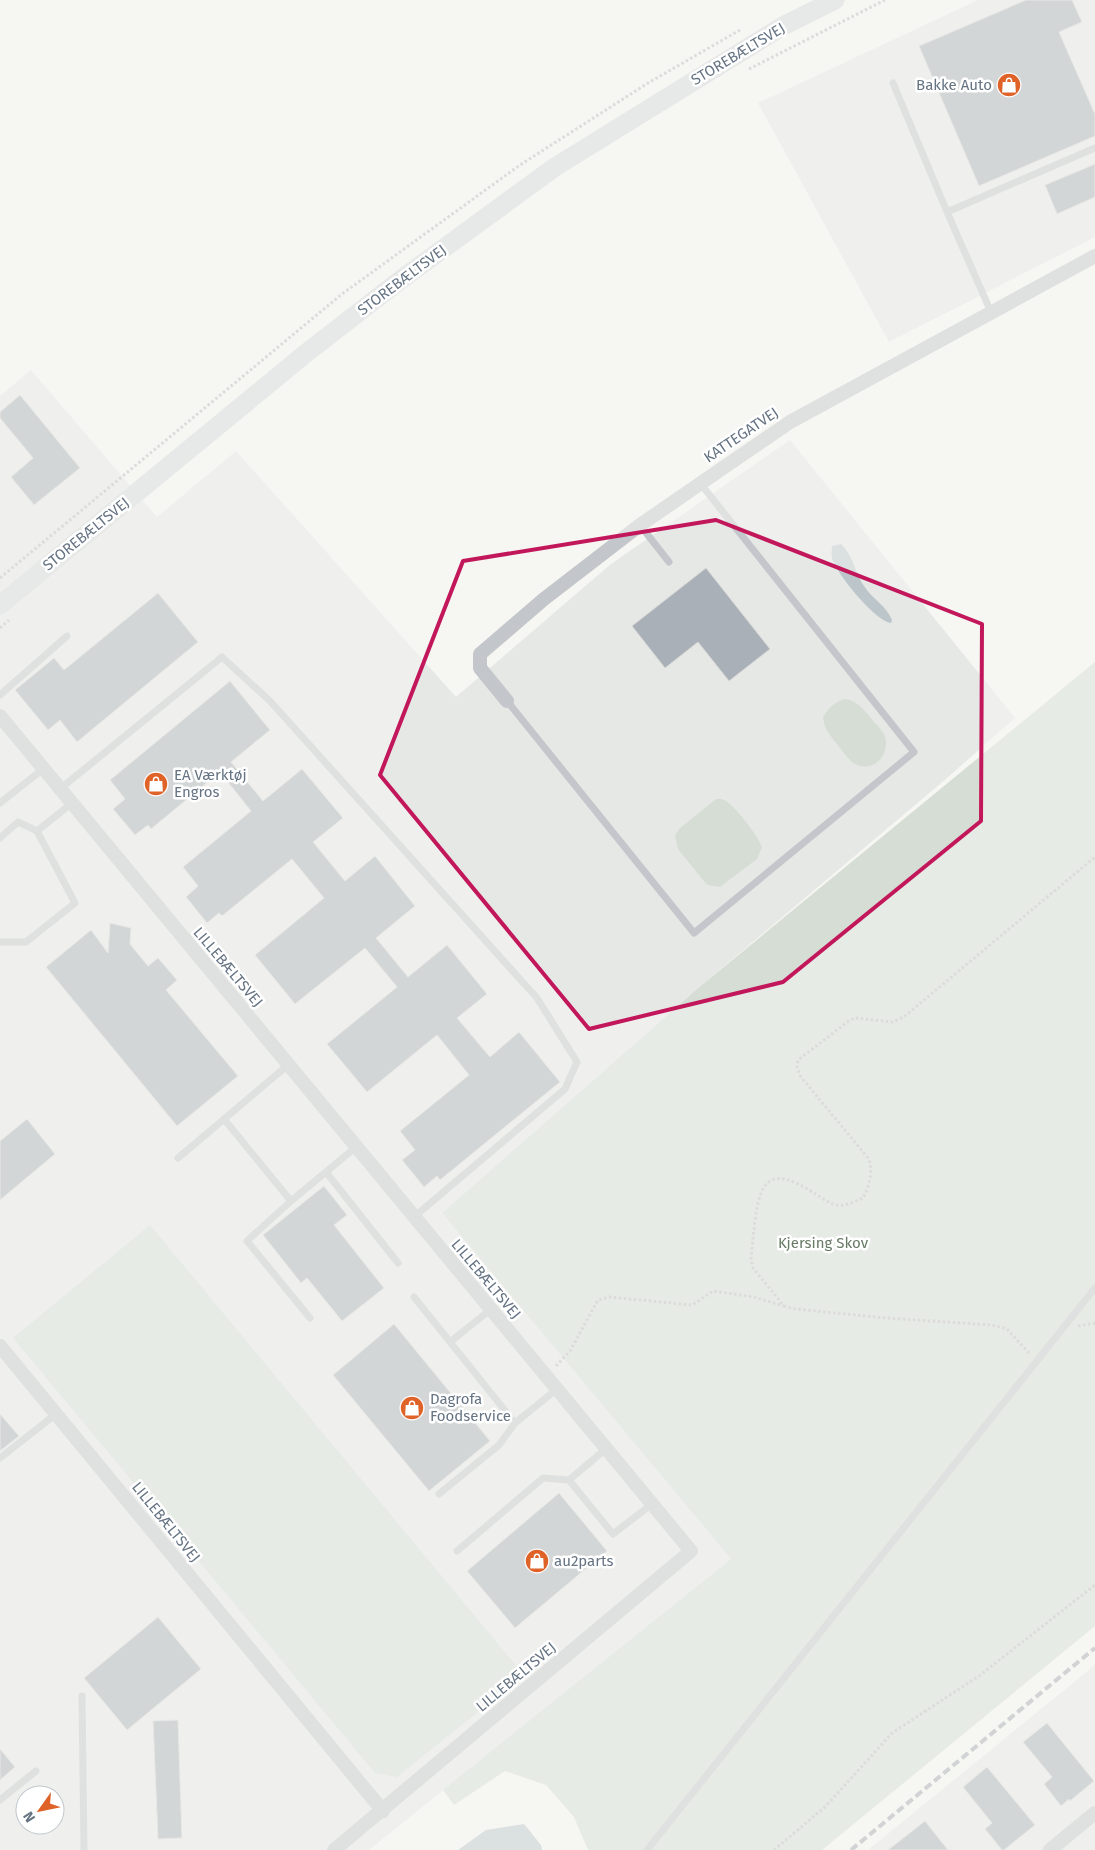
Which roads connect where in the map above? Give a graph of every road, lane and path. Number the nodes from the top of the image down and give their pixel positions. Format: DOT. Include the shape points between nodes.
graph roads {
  1 [pos="835,0"];
  2 [pos="885,0"];
  3 [pos="748,70"];
  4 [pos="893,83"];
  5 [pos="1095,148"];
  6 [pos="946,212"];
  7 [pos="1095,256"];
  8 [pos="991,312"];
  9 [pos="700,482"];
  10 [pos="640,525"];
  11 [pos="669,562"];
  12 [pos="8,610"];
  13 [pos="0,628"];
  14 [pos="67,636"];
  15 [pos="0,695"];
  16 [pos="507,701"];
  17 [pos="0,716"];
  18 [pos="43,769"];
  19 [pos="60,789"];
  20 [pos="0,803"];
  21 [pos="72,803"];
  22 [pos="37,831"];
  23 [pos="0,838"];
  24 [pos="1095,857"];
  25 [pos="0,942"];
  26 [pos="288,1065"];
  27 [pos="224,1120"];
  28 [pos="356,1147"];
  29 [pos="178,1158"];
  30 [pos="326,1172"];
  31 [pos="290,1201"];
  32 [pos="414,1218"];
  33 [pos="398,1263"];
  34 [pos="1095,1288"];
  35 [pos="414,1297"];
  36 [pos="784,1306"];
  37 [pos="490,1310"];
  38 [pos="310,1318"];
  39 [pos="450,1342"];
  40 [pos="0,1346"];
  41 [pos="1036,1361"];
  42 [pos="546,1376"];
  43 [pos="557,1389"];
  44 [pos="56,1414"];
  45 [pos="515,1423"];
  46 [pos="607,1448"];
  47 [pos="0,1458"];
  48 [pos="570,1480"];
  49 [pos="439,1494"];
  50 [pos="652,1504"];
  51 [pos="457,1551"];
  52 [pos="1095,1585"];
  53 [pos="82,1696"];
  54 [pos="36,1770"];
  55 [pos="0,1800"];
  56 [pos="383,1811"];
  57 [pos="1095,1813"];
  58 [pos="84,1850"];
  59 [pos="334,1850"];
  60 [pos="647,1850"];
  61 [pos="774,1850"];
  62 [pos="1050,1850"];
  1 -- 12 [label="street, STOREBÆLTSVEJ" via="783,26 555,167 399,281 305,354"];
  2 -- 3 [label="path"];
  4 -- 6 [label="lane"];
  5 -- 6 [label="lane"];
  6 -- 8 [label="lane"];
  7 -- 8 [label="street, KATTEGATVEJ"];
  8 -- 9 [label="street, KATTEGATVEJ" via="790,422"];
  9 -- 10 [label="street, KATTEGATVEJ"];
  9 -- 16 [label="lane" via="914,752 694,933"];
  10 -- 11 [label="lane"];
  10 -- 16 [label="street, KATTEGATVEJ" via="544,599 480,654 480,668"];
  12 -- 13 [label="path"];
  14 -- 15 [label="lane"];
  17 -- 18 [label="street, LILLEBÆLTSVEJ"];
  18 -- 19 [label="street, LILLEBÆLTSVEJ"];
  18 -- 20 [label="lane"];
  19 -- 21 [label="street, LILLEBÆLTSVEJ"];
  19 -- 32 [label="lane" via="222,657 270,701 536,998 577,1062 565,1089"];
  21 -- 22 [label="lane"];
  21 -- 26 [label="street, LILLEBÆLTSVEJ"];
  22 -- 23 [label="lane" via="18,822"];
  22 -- 25 [label="lane" via="75,903 26,942"];
  24 -- 36 [label="path" via="905,1016 893,1022 850,1020 798,1060 801,1076 871,1164 863,1198 847,1205 834,1205 810,1189 788,1180 772,1180 765,1185 760,1195 751,1258 753,1268"];
  26 -- 27 [label="lane"];
  26 -- 28 [label="street, LILLEBÆLTSVEJ"];
  27 -- 29 [label="lane"];
  27 -- 31 [label="lane"];
  28 -- 30 [label="lane"];
  28 -- 32 [label="street, LILLEBÆLTSVEJ"];
  30 -- 31 [label="lane"];
  30 -- 33 [label="lane"];
  31 -- 38 [label="lane" via="247,1241"];
  32 -- 37 [label="street, LILLEBÆLTSVEJ"];
  34 -- 41 [label="lane"];
  35 -- 39 [label="lane"];
  36 -- 41 [label="path" via="886,1318 992,1325 1008,1329"];
  36 -- 42 [label="path" via="754,1297 713,1291 692,1305 609,1297 598,1300 570,1351"];
  37 -- 39 [label="lane"];
  37 -- 42 [label="street, LILLEBÆLTSVEJ"];
  39 -- 45 [label="lane"];
  40 -- 44 [label="street, LILLEBÆLTSVEJ"];
  41 -- 60 [label="lane"];
  42 -- 43 [label="street, LILLEBÆLTSVEJ"];
  43 -- 45 [label="lane"];
  43 -- 46 [label="street, LILLEBÆLTSVEJ"];
  44 -- 47 [label="lane"];
  44 -- 56 [label="street, LILLEBÆLTSVEJ"];
  45 -- 49 [label="lane" via="499,1444"];
  46 -- 48 [label="lane"];
  46 -- 50 [label="street, LILLEBÆLTSVEJ"];
  48 -- 50 [label="lane" via="613,1534"];
  48 -- 51 [label="lane" via="544,1478"];
  50 -- 56 [label="street, LILLEBÆLTSVEJ" via="691,1551"];
  52 -- 61 [label="path" via="979,1676 892,1733 826,1806"];
  53 -- 58 [label="lane"];
  54 -- 55 [label="lane"];
  56 -- 59 [label="street, LILLEBÆLTSVEJ"];
  57 -- 62 [label="street"];
}
